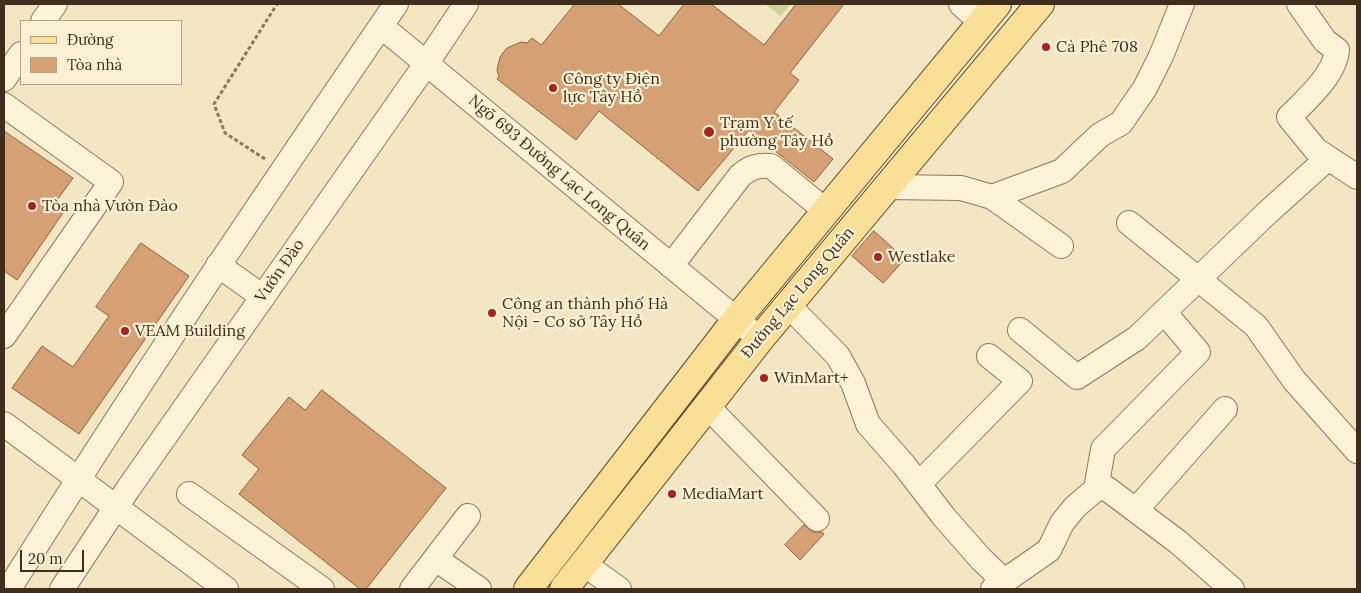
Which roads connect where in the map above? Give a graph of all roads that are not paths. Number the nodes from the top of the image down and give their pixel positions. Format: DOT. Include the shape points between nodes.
graph roads {
  1 [pos="56,4"];
  2 [pos="396,4"];
  3 [pos="466,4"];
  4 [pos="961,4"];
  5 [pos="1040,4"];
  6 [pos="1182,4"];
  7 [pos="1299,4"];
  8 [pos="989,13"];
  9 [pos="44,20"];
  10 [pos="381,26"];
  11 [pos="20,55"];
  12 [pos="426,64"];
  13 [pos="4,79"];
  14 [pos="4,105"];
  15 [pos="1328,158"];
  16 [pos="1357,177"];
  17 [pos="887,187"];
  18 [pos="992,197"];
  19 [pos="826,211"];
  20 [pos="1129,223"];
  21 [pos="1061,246"];
  22 [pos="218,266"];
  23 [pos="671,266"];
  24 [pos="1199,278"];
  25 [pos="262,297"];
  26 [pos="788,305"];
  27 [pos="1164,312"];
  28 [pos="736,320"];
  29 [pos="1020,330"];
  30 [pos="4,336"];
  31 [pos="760,339"];
  32 [pos="989,356"];
  33 [pos="707,406"];
  34 [pos="1225,409"];
  35 [pos="4,424"];
  36 [pos="1357,451"];
  37 [pos="78,479"];
  38 [pos="918,484"];
  39 [pos="1096,490"];
  40 [pos="189,494"];
  41 [pos="116,507"];
  42 [pos="1136,510"];
  43 [pos="468,516"];
  44 [pos="817,519"];
  45 [pos="436,559"];
  46 [pos="584,564"];
  47 [pos="998,585"];
  48 [pos="9,589"];
  49 [pos="62,589"];
  50 [pos="226,589"];
  51 [pos="322,589"];
  52 [pos="412,589"];
  53 [pos="479,589"];
  54 [pos="528,589"];
  55 [pos="564,589"];
  56 [pos="619,589"];
  57 [pos="1232,589"];
  1 -- 9 [label="street"];
  2 -- 10 [label="street"];
  3 -- 12 [label="street, Vườn Đào"];
  4 -- 8 [label="street"];
  5 -- 17 [label="main road, Đường Lạc Long Quân"];
  6 -- 18 [label="street" via="1145,88 1121,123 1100,135 1062,171"];
  7 -- 15 [label="street" via="1326,41 1337,50 1336,61 1317,88 1289,117 1316,150"];
  8 -- 19 [label="main road, Đường Lạc Long Quân"];
  10 -- 12 [label="street, Ngõ 693 Đường Lạc Long Quân"];
  10 -- 22 [label="street"];
  11 -- 13 [label="street"];
  12 -- 23 [label="street, Ngõ 693 Đường Lạc Long Quân"];
  12 -- 25 [label="street, Vườn Đào"];
  14 -- 30 [label="street" via="111,182"];
  15 -- 16 [label="street"];
  15 -- 24 [label="street"];
  17 -- 18 [label="street" via="961,188"];
  17 -- 26 [label="main road, Đường Lạc Long Quân"];
  18 -- 21 [label="street"];
  19 -- 23 [label="street" via="771,166 748,168"];
  19 -- 28 [label="main road, Đường Lạc Long Quân"];
  20 -- 24 [label="street"];
  22 -- 25 [label="street"];
  22 -- 37 [label="street"];
  23 -- 28 [label="street, Ngõ 693 Đường Lạc Long Quân"];
  24 -- 27 [label="street"];
  24 -- 36 [label="street" via="1256,326 1294,380"];
  25 -- 41 [label="street, Vườn Đào"];
  26 -- 31 [label="main road, Đường Lạc Long Quân"];
  26 -- 38 [label="street" via="838,356 853,383 868,424"];
  27 -- 29 [label="street" via="1137,338 1077,376"];
  27 -- 39 [label="street" via="1198,352 1104,449"];
  28 -- 31 [label="street, Ngõ 693 Đường Lạc Long Quân"];
  28 -- 54 [label="main road, Đường Lạc Long Quân"];
  31 -- 33 [label="main road, Đường Lạc Long Quân"];
  32 -- 38 [label="street" via="1020,381"];
  33 -- 44 [label="street"];
  33 -- 46 [label="main road, Đường Lạc Long Quân"];
  34 -- 42 [label="street"];
  35 -- 37 [label="street"];
  37 -- 41 [label="street"];
  37 -- 48 [label="street"];
  38 -- 47 [label="street" via="981,559"];
  39 -- 42 [label="street" via="1106,488"];
  39 -- 47 [label="street" via="1062,523 1048,550"];
  40 -- 51 [label="street"];
  41 -- 49 [label="street, Vườn Đào"];
  41 -- 50 [label="street"];
  42 -- 57 [label="street"];
  43 -- 45 [label="street"];
  45 -- 52 [label="street"];
  45 -- 53 [label="street"];
  46 -- 55 [label="main road, Đường Lạc Long Quân"];
  46 -- 56 [label="street"];
}
